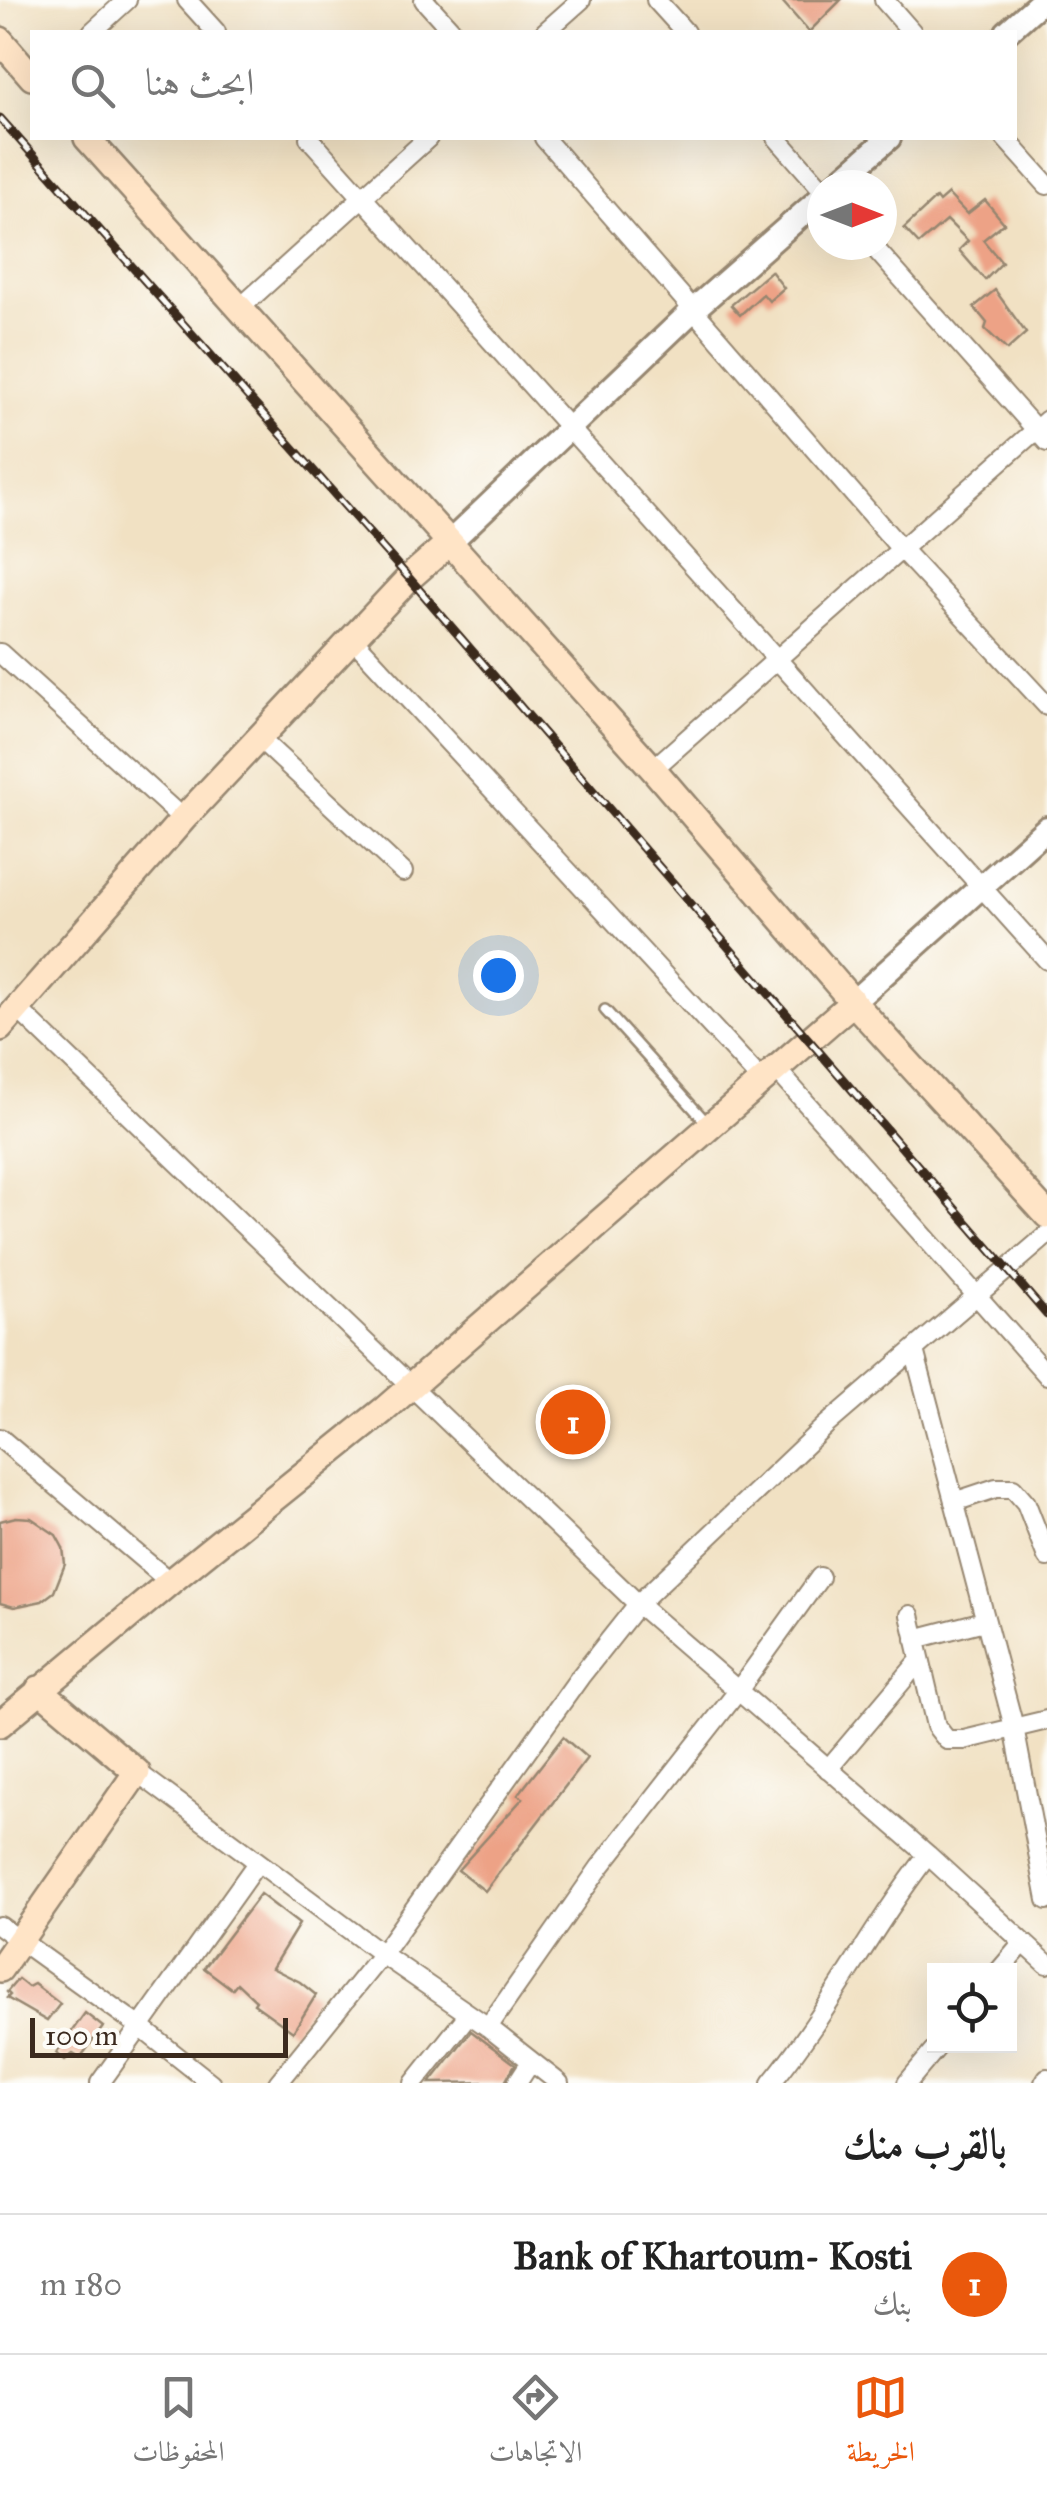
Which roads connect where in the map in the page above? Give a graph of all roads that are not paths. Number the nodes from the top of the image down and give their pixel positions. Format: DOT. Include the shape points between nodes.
graph roads {
  1 [pos="128,0"];
  2 [pos="187,0"];
  3 [pos="424,0"];
  4 [pos="581,0"];
  5 [pos="656,0"];
  6 [pos="884,0"];
  7 [pos="1043,0"];
  8 [pos="94,30"];
  9 [pos="214,30"];
  10 [pos="451,30"];
  11 [pos="547,30"];
  12 [pos="683,30"];
  13 [pos="910,30"];
  14 [pos="1009,30"];
  15 [pos="0,40"];
  16 [pos="30,75"];
  17 [pos="89,140"];
  18 [pos="311,140"];
  19 [pos="426,140"];
  20 [pos="546,140"];
  21 [pos="779,140"];
  22 [pos="887,140"];
  23 [pos="1007,140"];
  24 [pos="852,170"];
  25 [pos="807,171"];
  26 [pos="1047,185"];
  27 [pos="362,197"];
  28 [pos="807,210"];
  29 [pos="886,260"];
  30 [pos="240,308"];
  31 [pos="692,311"];
  32 [pos="569,429"];
  33 [pos="1043,431"];
  34 [pos="450,543"];
  35 [pos="902,550"];
  36 [pos="353,640"];
  37 [pos="1,656"];
  38 [pos="778,658"];
  39 [pos="1047,706"];
  40 [pos="259,738"];
  41 [pos="653,769"];
  42 [pos="183,819"];
  43 [pos="1047,828"];
  44 [pos="404,872"];
  45 [pos="982,884"];
  46 [pos="1047,960"];
  47 [pos="853,1002"];
  48 [pos="18,1008"];
  49 [pos="605,1010"];
  50 [pos="0,1028"];
  51 [pos="769,1075"];
  52 [pos="710,1126"];
  53 [pos="1047,1215"];
  54 [pos="1047,1235"];
  55 [pos="978,1294"];
  56 [pos="914,1350"];
  57 [pos="1047,1374"];
  58 [pos="412,1386"];
  59 [pos="0,1438"];
  60 [pos="954,1502"];
  61 [pos="1047,1557"];
  62 [pos="820,1577"];
  63 [pos="170,1582"];
  64 [pos="638,1604"];
  65 [pos="910,1615"];
  66 [pos="984,1621"];
  67 [pos="915,1638"];
  68 [pos="920,1660"];
  69 [pos="39,1690"];
  70 [pos="738,1691"];
  71 [pos="1047,1720"];
  72 [pos="0,1724"];
  73 [pos="1014,1728"];
  74 [pos="828,1769"];
  75 [pos="137,1772"];
  76 [pos="928,1855"];
  77 [pos="256,1862"];
  78 [pos="1047,1900"];
  79 [pos="10,1933"];
  80 [pos="1023,1943"];
  81 [pos="382,1954"];
  82 [pos="1006,1963"];
  83 [pos="1047,1964"];
  84 [pos="0,1969"];
  85 [pos="468,2014"];
  86 [pos="139,2026"];
  87 [pos="488,2027"];
  88 [pos="932,2053"];
  89 [pos="530,2062"];
  90 [pos="100,2083"];
  91 [pos="211,2083"];
  92 [pos="278,2083"];
  93 [pos="414,2083"];
  94 [pos="517,2083"];
  95 [pos="560,2083"];
  96 [pos="771,2083"];
  97 [pos="907,2083"];
  1 -- 8 [label="street"];
  2 -- 9 [label="street"];
  3 -- 10 [label="street"];
  4 -- 11 [label="street"];
  5 -- 12 [label="street"];
  6 -- 13 [label="street"];
  7 -- 14 [label="street"];
  15 -- 16 [label="main road"];
  17 -- 30 [label="main road"];
  18 -- 27 [label="street"];
  19 -- 27 [label="street"];
  20 -- 31 [label="street"];
  21 -- 25 [label="street"];
  22 -- 24 [label="street"];
  23 -- 26 [label="street"];
  27 -- 30 [label="street"];
  27 -- 32 [label="street"];
  28 -- 31 [label="street"];
  29 -- 33 [label="street"];
  30 -- 34 [label="main road"];
  31 -- 32 [label="street"];
  31 -- 35 [label="street"];
  32 -- 34 [label="street"];
  32 -- 38 [label="street"];
  33 -- 35 [label="street"];
  34 -- 36 [label="main road"];
  34 -- 41 [label="main road"];
  35 -- 38 [label="street"];
  35 -- 39 [label="street"];
  36 -- 40 [label="main road"];
  36 -- 51 [label="street"];
  37 -- 42 [label="street"];
  38 -- 41 [label="street"];
  38 -- 45 [label="street"];
  40 -- 42 [label="main road"];
  40 -- 44 [label="street"];
  41 -- 47 [label="main road"];
  42 -- 48 [label="main road"];
  43 -- 45 [label="street"];
  45 -- 46 [label="street"];
  45 -- 47 [label="street"];
  47 -- 51 [label="main road"];
  47 -- 53 [label="main road"];
  48 -- 50 [label="main road"];
  48 -- 58 [label="street"];
  49 -- 52 [label="lane"];
  51 -- 52 [label="main road"];
  51 -- 55 [label="street"];
  52 -- 58 [label="main road"];
  54 -- 55 [label="street"];
  55 -- 56 [label="street"];
  55 -- 57 [label="street"];
  56 -- 60 [label="street"];
  56 -- 64 [label="street"];
  58 -- 63 [label="main road"];
  58 -- 64 [label="street"];
  59 -- 63 [label="street"];
  60 -- 61 [label="street" via="1013,1488"];
  60 -- 66 [label="street"];
  62 -- 70 [label="street"];
  63 -- 69 [label="main road"];
  64 -- 70 [label="street"];
  64 -- 81 [label="street"];
  65 -- 67 [label="street"];
  66 -- 67 [label="street"];
  66 -- 73 [label="street"];
  67 -- 68 [label="street"];
  68 -- 73 [label="street" via="936,1726 948,1740"];
  68 -- 74 [label="street"];
  69 -- 72 [label="main road"];
  69 -- 75 [label="main road"];
  70 -- 74 [label="street"];
  70 -- 87 [label="street" via="600,1867"];
  71 -- 73 [label="street"];
  73 -- 78 [label="street"];
  74 -- 76 [label="street"];
  75 -- 77 [label="street"];
  75 -- 79 [label="main road"];
  76 -- 80 [label="street"];
  76 -- 96 [label="street"];
  77 -- 81 [label="street"];
  77 -- 86 [label="street"];
  79 -- 84 [label="main road"];
  79 -- 86 [label="street"];
  80 -- 82 [label="street"];
  80 -- 83 [label="street"];
  81 -- 85 [label="street"];
  81 -- 92 [label="street"];
  85 -- 87 [label="street"];
  85 -- 93 [label="street"];
  86 -- 90 [label="street"];
  86 -- 91 [label="street"];
  87 -- 89 [label="street"];
  88 -- 97 [label="street"];
  89 -- 94 [label="street"];
  89 -- 95 [label="street"];
}
